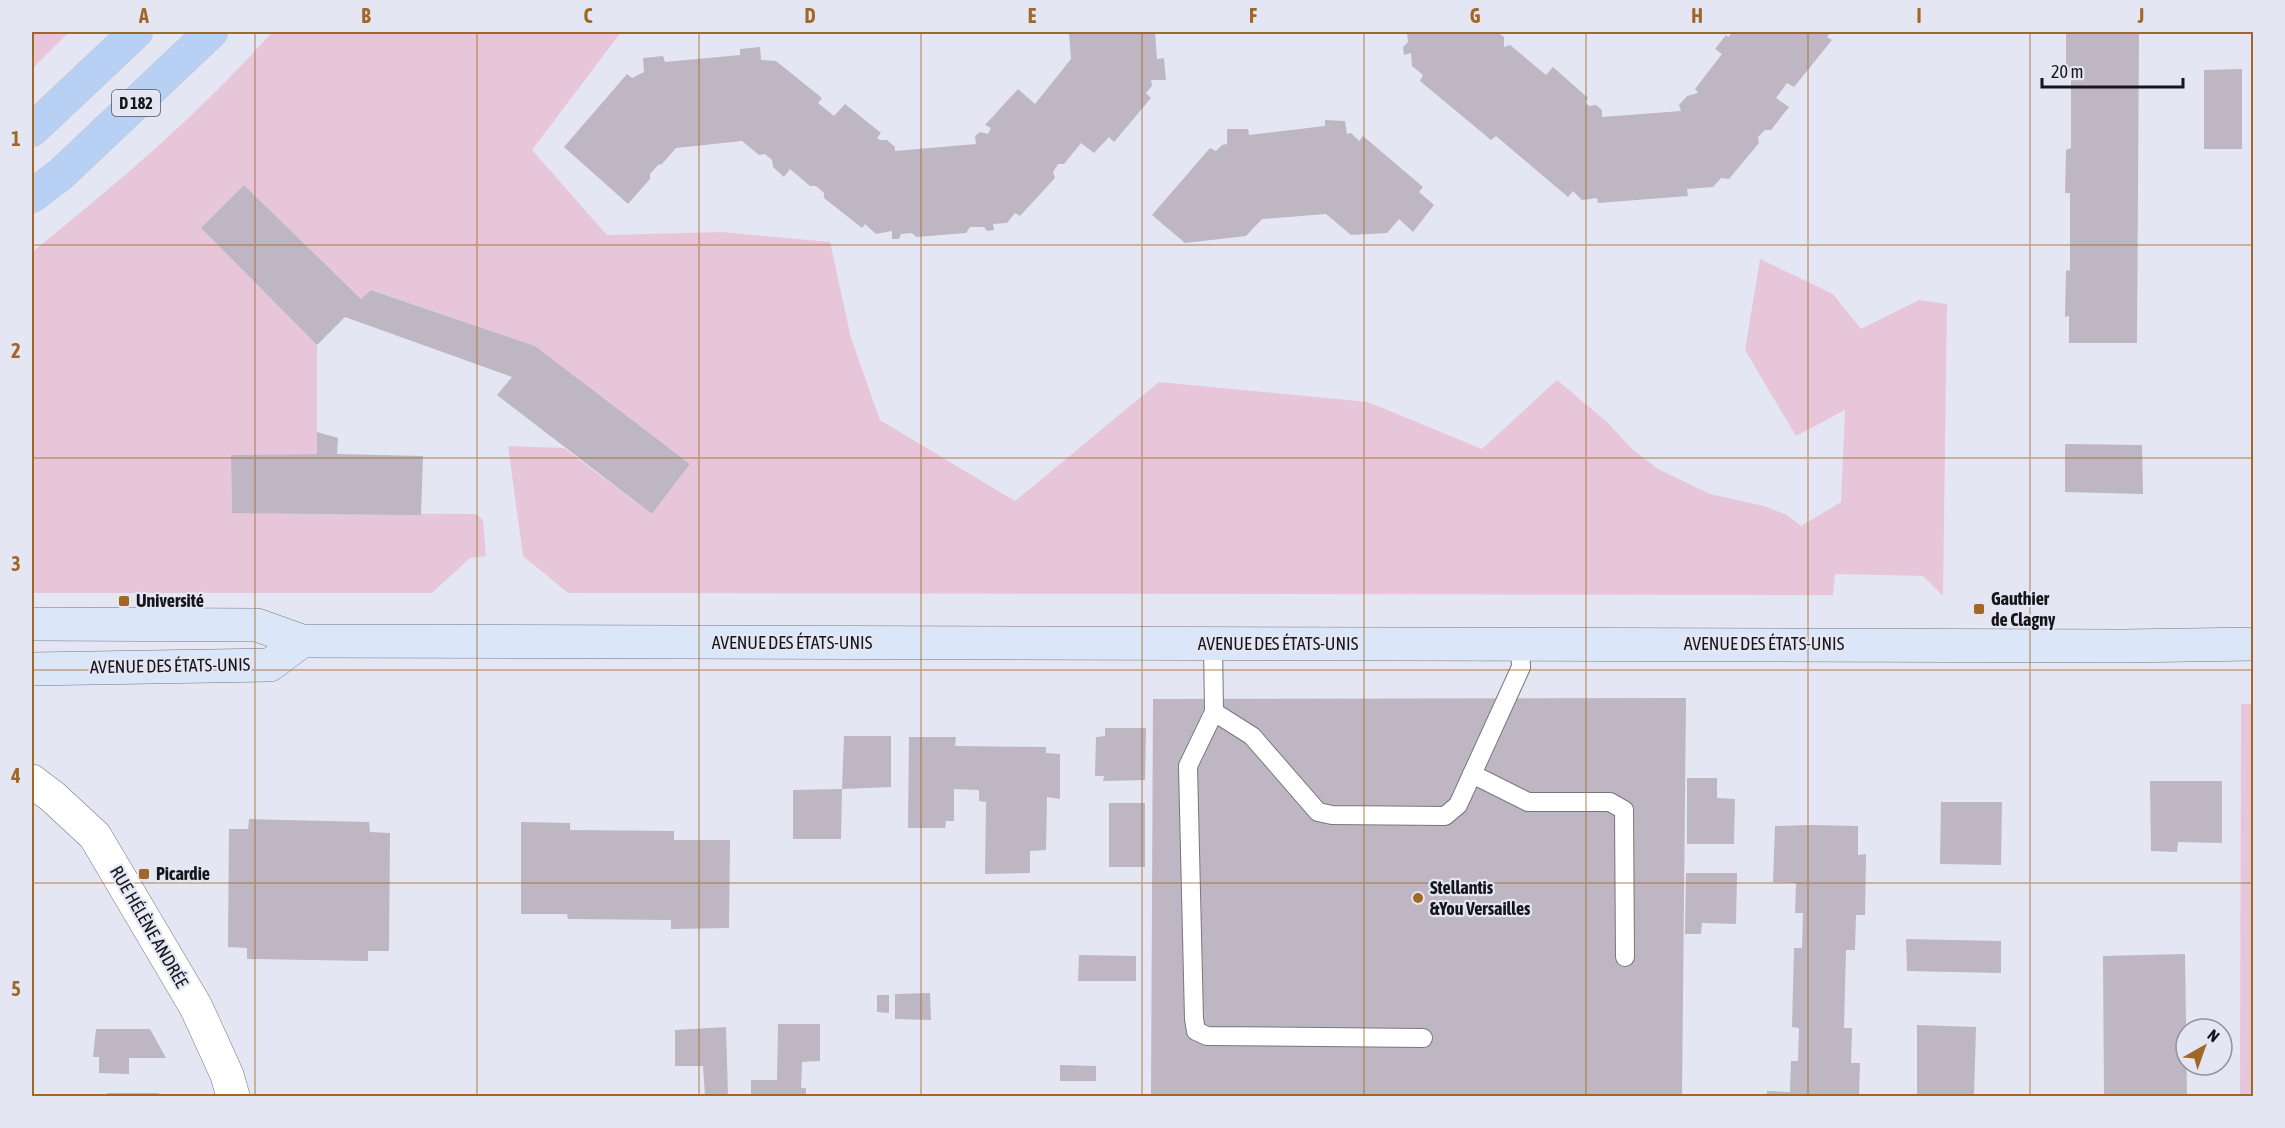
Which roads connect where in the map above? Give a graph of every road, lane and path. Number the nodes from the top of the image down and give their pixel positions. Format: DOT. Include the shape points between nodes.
graph roads {
  1 [pos="136,32"];
  2 [pos="211,32"];
  3 [pos="32,130"];
  4 [pos="32,196"];
  5 [pos="32,624"];
  6 [pos="302,641"];
  7 [pos="1520,643"];
  8 [pos="1213,644"];
  9 [pos="2253,644"];
  10 [pos="32,669"];
  11 [pos="1214,712"];
  12 [pos="1472,774"];
  13 [pos="32,781"];
  14 [pos="1625,957"];
  15 [pos="1423,1038"];
  16 [pos="232,1096"];
  1 -- 3 [label="main road, D 182"];
  2 -- 4 [label="main road, D 182" via="61,174"];
  5 -- 6 [label="main road, AVENUE DES ÉTATS-UNIS" via="257,625"];
  6 -- 8 [label="main road, AVENUE DES ÉTATS-UNIS"];
  6 -- 10 [label="main road, AVENUE DES ÉTATS-UNIS" via="270,665"];
  7 -- 8 [label="main road, AVENUE DES ÉTATS-UNIS"];
  7 -- 9 [label="main road, AVENUE DES ÉTATS-UNIS"];
  7 -- 12 [label="lane" via="1521,667"];
  8 -- 11 [label="lane"];
  11 -- 12 [label="lane" via="1252,736 1318,812 1332,816 1445,816 1458,805"];
  11 -- 15 [label="lane" via="1188,766 1196,1031 1207,1036"];
  12 -- 14 [label="lane" via="1528,802 1610,802 1624,810"];
  13 -- 16 [label="street, RUE HÉLÈNE ANDRÉE" via="95,836 196,1007 227,1075"];
}
